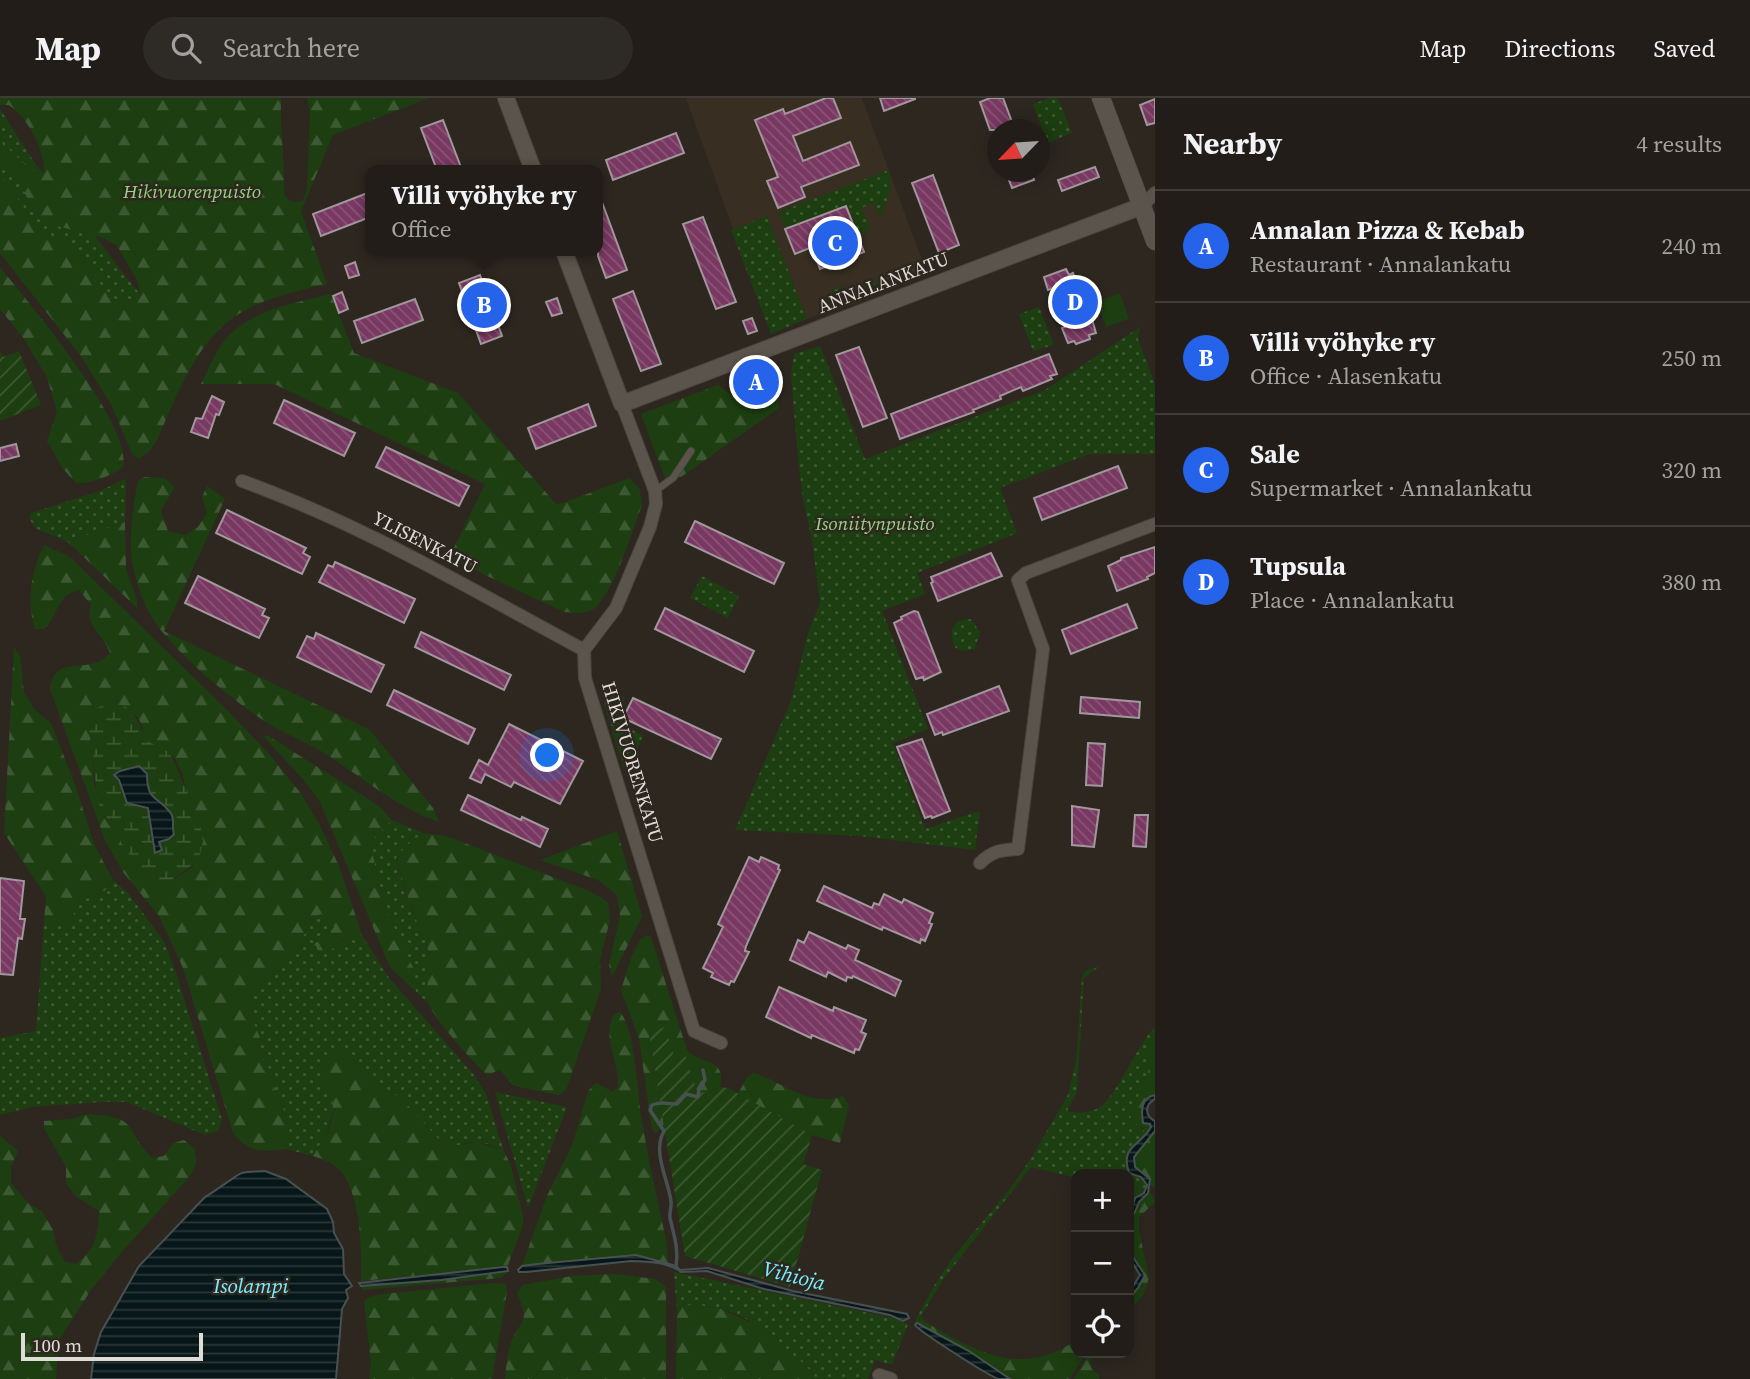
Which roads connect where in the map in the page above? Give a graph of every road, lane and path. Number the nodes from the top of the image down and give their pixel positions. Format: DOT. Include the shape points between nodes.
graph roads {
  1 [pos="506,98"];
  2 [pos="1101,98"];
  3 [pos="531,165"];
  4 [pos="1155,192"];
  5 [pos="1142,206"];
  6 [pos="1155,241"];
  7 [pos="566,256"];
  8 [pos="622,404"];
  9 [pos="691,451"];
  10 [pos="242,481"];
  11 [pos="655,491"];
  12 [pos="1155,524"];
  13 [pos="584,650"];
  14 [pos="980,863"];
  15 [pos="721,1044"];
  1 -- 3 [label="street"];
  2 -- 5 [label="main road"];
  4 -- 5 [label="street, ANNALANKATU"];
  5 -- 6 [label="main road"];
  5 -- 8 [label="street, ANNALANKATU"];
  7 -- 8 [label="street"];
  8 -- 11 [label="street"];
  9 -- 11 [label="lane" via="673,478"];
  10 -- 13 [label="street, YLISENKATU" via="298,501 421,559"];
  11 -- 13 [label="street" via="650,527 616,608"];
  12 -- 14 [label="street" via="1018,580 1043,649 1018,849 989,854"];
  13 -- 15 [label="street, HIKIVUORENKATU" via="584,678 694,1031"];
}
